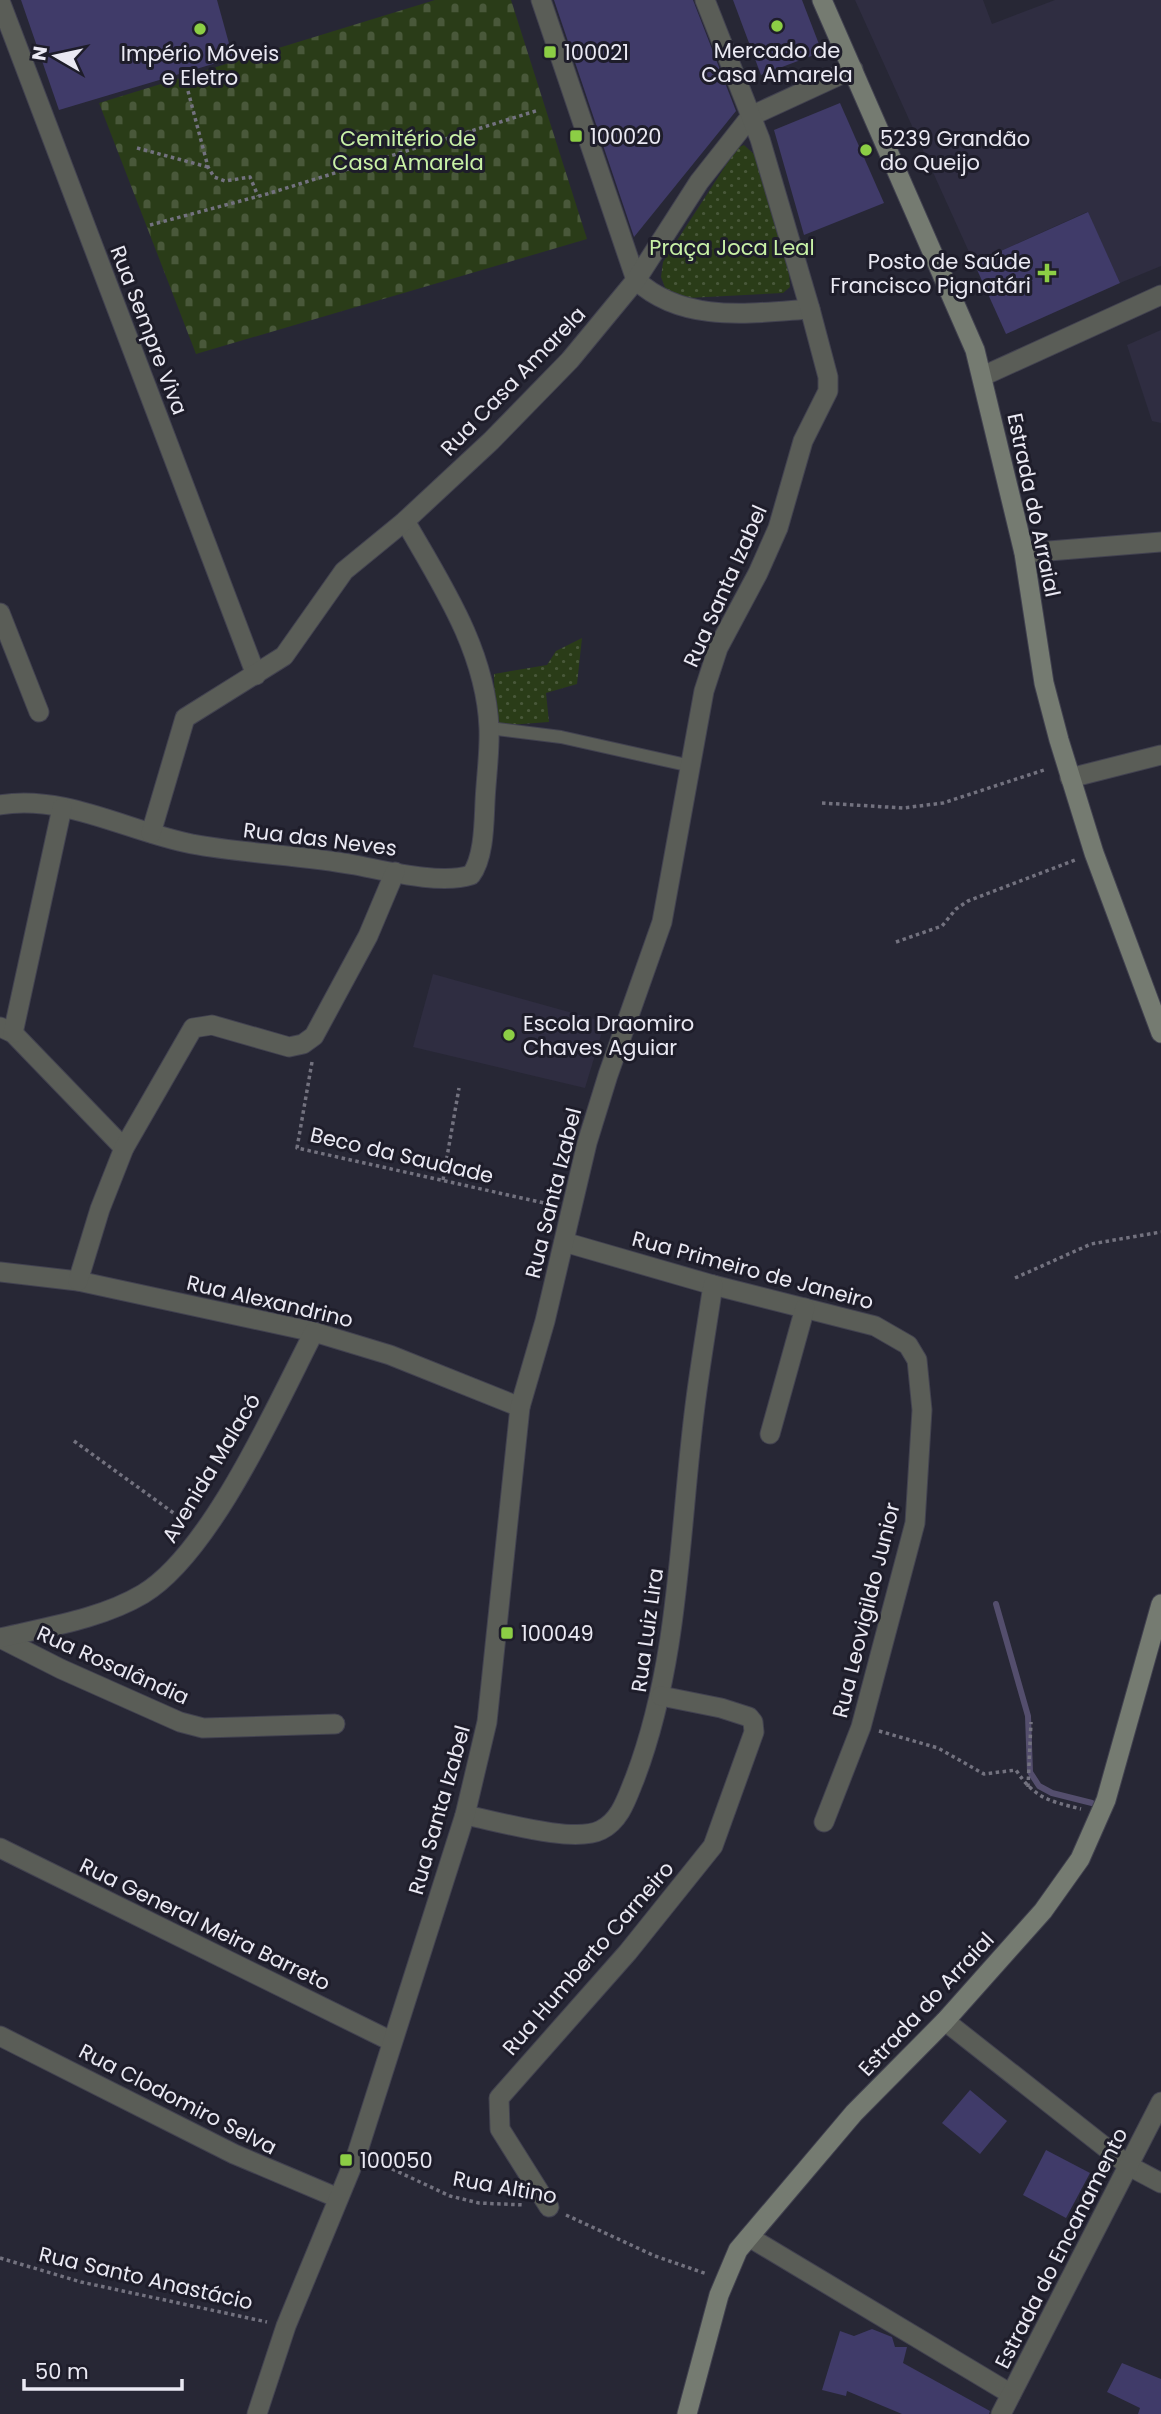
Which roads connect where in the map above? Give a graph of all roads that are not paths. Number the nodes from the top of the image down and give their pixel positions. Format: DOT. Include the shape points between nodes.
graph roads {
  1 [pos="541,0"];
  2 [pos="705,0"];
  3 [pos="822,0"];
  4 [pos="0,1"];
  5 [pos="853,69"];
  6 [pos="751,116"];
  7 [pos="636,280"];
  8 [pos="1161,295"];
  9 [pos="810,309"];
  10 [pos="983,376"];
  11 [pos="405,522"];
  12 [pos="1161,542"];
  13 [pos="1024,553"];
  14 [pos="0,613"];
  15 [pos="256,675"];
  16 [pos="39,712"];
  17 [pos="489,728"];
  18 [pos="1161,755"];
  19 [pos="691,766"];
  20 [pos="1068,770"];
  21 [pos="0,805"];
  22 [pos="62,808"];
  23 [pos="151,833"];
  24 [pos="395,872"];
  25 [pos="6,1030"];
  26 [pos="1161,1033"];
  27 [pos="124,1148"];
  28 [pos="564,1242"];
  29 [pos="0,1272"];
  30 [pos="78,1281"];
  31 [pos="713,1285"];
  32 [pos="805,1308"];
  33 [pos="314,1332"];
  34 [pos="917,1360"];
  35 [pos="520,1407"];
  36 [pos="771,1434"];
  37 [pos="1161,1604"];
  38 [pos="0,1638"];
  39 [pos="662,1696"];
  40 [pos="335,1724"];
  41 [pos="465,1815"];
  42 [pos="824,1822"];
  43 [pos="0,1848"];
  44 [pos="945,2021"];
  45 [pos="0,2036"];
  46 [pos="391,2041"];
  47 [pos="1161,2102"];
  48 [pos="1129,2166"];
  49 [pos="1161,2183"];
  50 [pos="338,2198"];
  51 [pos="549,2207"];
  52 [pos="749,2237"];
  53 [pos="1011,2394"];
  54 [pos="257,2414"];
  55 [pos="687,2414"];
  56 [pos="1001,2414"];
  1 -- 7 [label="street"];
  2 -- 6 [label="street, Rua Santa Izabel"];
  3 -- 5 [label="main road, Estrada do Arraial"];
  4 -- 15 [label="street, Rua Sempre Viva"];
  5 -- 6 [label="street, Rua Casa Amarela"];
  5 -- 10 [label="main road, Estrada do Arraial"];
  6 -- 7 [label="street, Rua Casa Amarela" via="699,182"];
  6 -- 9 [label="street, Rua Santa Izabel"];
  7 -- 9 [label="street" via="659,297 707,312"];
  7 -- 11 [label="street, Rua Casa Amarela" via="570,360"];
  8 -- 10 [label="street"];
  9 -- 19 [label="street, Rua Santa Izabel" via="828,391 803,441 770,547 718,648 704,691"];
  10 -- 13 [label="main road, Estrada do Arraial"];
  11 -- 15 [label="street, Rua Casa Amarela" via="344,571 284,656"];
  11 -- 17 [label="street" via="449,597 472,648"];
  12 -- 13 [label="street"];
  13 -- 20 [label="main road, Estrada do Arraial" via="1045,683"];
  14 -- 16 [label="street"];
  15 -- 23 [label="street" via="185,718"];
  17 -- 19 [label="lane" via="561,737"];
  17 -- 24 [label="street, Rua das Neves" via="485,812 478,864 471,875"];
  18 -- 20 [label="street"];
  19 -- 28 [label="street, Rua Santa Izabel" via="662,922 587,1143"];
  20 -- 26 [label="main road, Estrada do Arraial"];
  21 -- 22 [label="street, Rua das Neves"];
  22 -- 23 [label="street, Rua das Neves"];
  22 -- 25 [label="street"];
  23 -- 24 [label="street, Rua das Neves" via="242,853 335,861"];
  24 -- 27 [label="street" via="368,936 317,1032 303,1044 289,1046 212,1026 193,1028"];
  25 -- 27 [label="street"];
  27 -- 30 [label="street"];
  28 -- 31 [label="street, Rua Primeiro de Janeiro"];
  28 -- 35 [label="street, Rua Santa Izabel"];
  29 -- 30 [label="street, Rua Alexandrino"];
  30 -- 33 [label="street, Rua Alexandrino"];
  31 -- 32 [label="street, Rua Primeiro de Janeiro"];
  31 -- 39 [label="street, Rua Luiz Lira"];
  32 -- 34 [label="street, Rua Primeiro de Janeiro" via="894,1335 908,1345"];
  32 -- 36 [label="street"];
  33 -- 35 [label="street, Rua Alexandrino" via="390,1355"];
  33 -- 38 [label="street, Avenida Malacó" via="248,1459 173,1572 104,1612"];
  34 -- 42 [label="street, Rua Leovigildo Junior" via="922,1410 915,1523 860,1727"];
  35 -- 41 [label="street, Rua Santa Izabel" via="489,1709"];
  37 -- 44 [label="main road, Estrada do Arraial" via="1100,1814 1080,1859 1043,1912"];
  38 -- 40 [label="street, Rua Rosalândia" via="61,1670 203,1728"];
  39 -- 41 [label="street, Rua Luiz Lira" via="625,1803 602,1830 577,1835"];
  39 -- 51 [label="street, Rua Humberto Carneiro" via="738,1713 752,1722 754,1732 713,1846 628,1952 499,2098 500,2129"];
  41 -- 46 [label="street, Rua Santa Izabel"];
  43 -- 46 [label="street, Rua General Meira Barreto"];
  44 -- 48 [label="street"];
  44 -- 52 [label="main road, Estrada do Arraial" via="854,2113"];
  45 -- 50 [label="street, Rua Clodomiro Selva" via="234,2154"];
  46 -- 50 [label="street, Rua Santa Izabel" via="357,2154"];
  47 -- 48 [label="street, Estrada do Encanamento"];
  48 -- 49 [label="street"];
  48 -- 53 [label="street, Estrada do Encanamento"];
  50 -- 54 [label="street, Rua Santa Izabel" via="286,2326"];
  52 -- 53 [label="street"];
  52 -- 55 [label="main road, Estrada do Arraial" via="738,2250 726,2280"];
  53 -- 56 [label="street, Estrada do Encanamento"];
}
